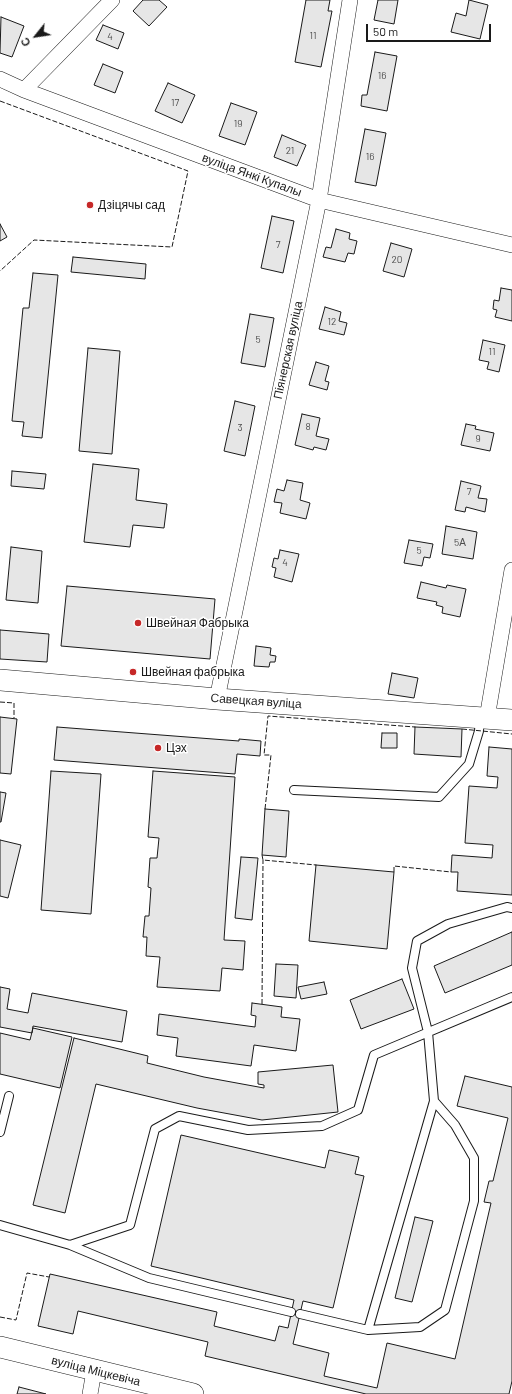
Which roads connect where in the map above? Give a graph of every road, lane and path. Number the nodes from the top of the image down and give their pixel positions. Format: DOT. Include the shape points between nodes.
graph roads {
  1 [pos="112,0"];
  2 [pos="350,0"];
  3 [pos="0,79"];
  4 [pos="24,90"];
  5 [pos="319,200"];
  6 [pos="512,245"];
  7 [pos="512,570"];
  8 [pos="0,680"];
  9 [pos="217,698"];
  10 [pos="484,718"];
  11 [pos="512,720"];
  12 [pos="294,790"];
  13 [pos="512,908"];
  14 [pos="512,997"];
  15 [pos="428,1032"];
  16 [pos="9,1096"];
  17 [pos="434,1101"];
  18 [pos="0,1132"];
  19 [pos="0,1225"];
  20 [pos="70,1245"];
  21 [pos="291,1312"];
  22 [pos="300,1314"];
  23 [pos="368,1330"];
  24 [pos="0,1347"];
  25 [pos="94,1371"];
  26 [pos="90,1394"];
  27 [pos="192,1394"];
  1 -- 4 [label="street"];
  2 -- 5 [label="street, Піянерская вуліца"];
  3 -- 4 [label="street, вуліца Янкі Купалы"];
  4 -- 5 [label="street, вуліца Янкі Купалы"];
  5 -- 6 [label="street, вуліца Янкі Купалы"];
  5 -- 9 [label="street, Піянерская вуліца"];
  7 -- 10 [label="street"];
  8 -- 9 [label="street, Савецкая вуліца"];
  9 -- 10 [label="street, Савецкая вуліца"];
  10 -- 11 [label="street, Савецкая вуліца"];
  10 -- 12 [label="lane" via="469,764 439,797"];
  13 -- 15 [label="lane" via="448,924 417,942 412,968"];
  14 -- 15 [label="lane"];
  15 -- 17 [label="lane"];
  15 -- 20 [label="lane" via="374,1054 358,1110 322,1126 248,1130 179,1116 155,1129 130,1225"];
  16 -- 18 [label="lane"];
  17 -- 23 [label="lane"];
  17 -- 23 [label="lane" via="455,1126 474,1158 474,1201 444,1310 420,1327"];
  19 -- 20 [label="lane"];
  20 -- 21 [label="lane" via="149,1278"];
  22 -- 23 [label="lane"];
  24 -- 25 [label="street, вуліца Міцкевіча"];
  25 -- 26 [label="street"];
  25 -- 27 [label="street, вуліца Міцкевіча"];
}
